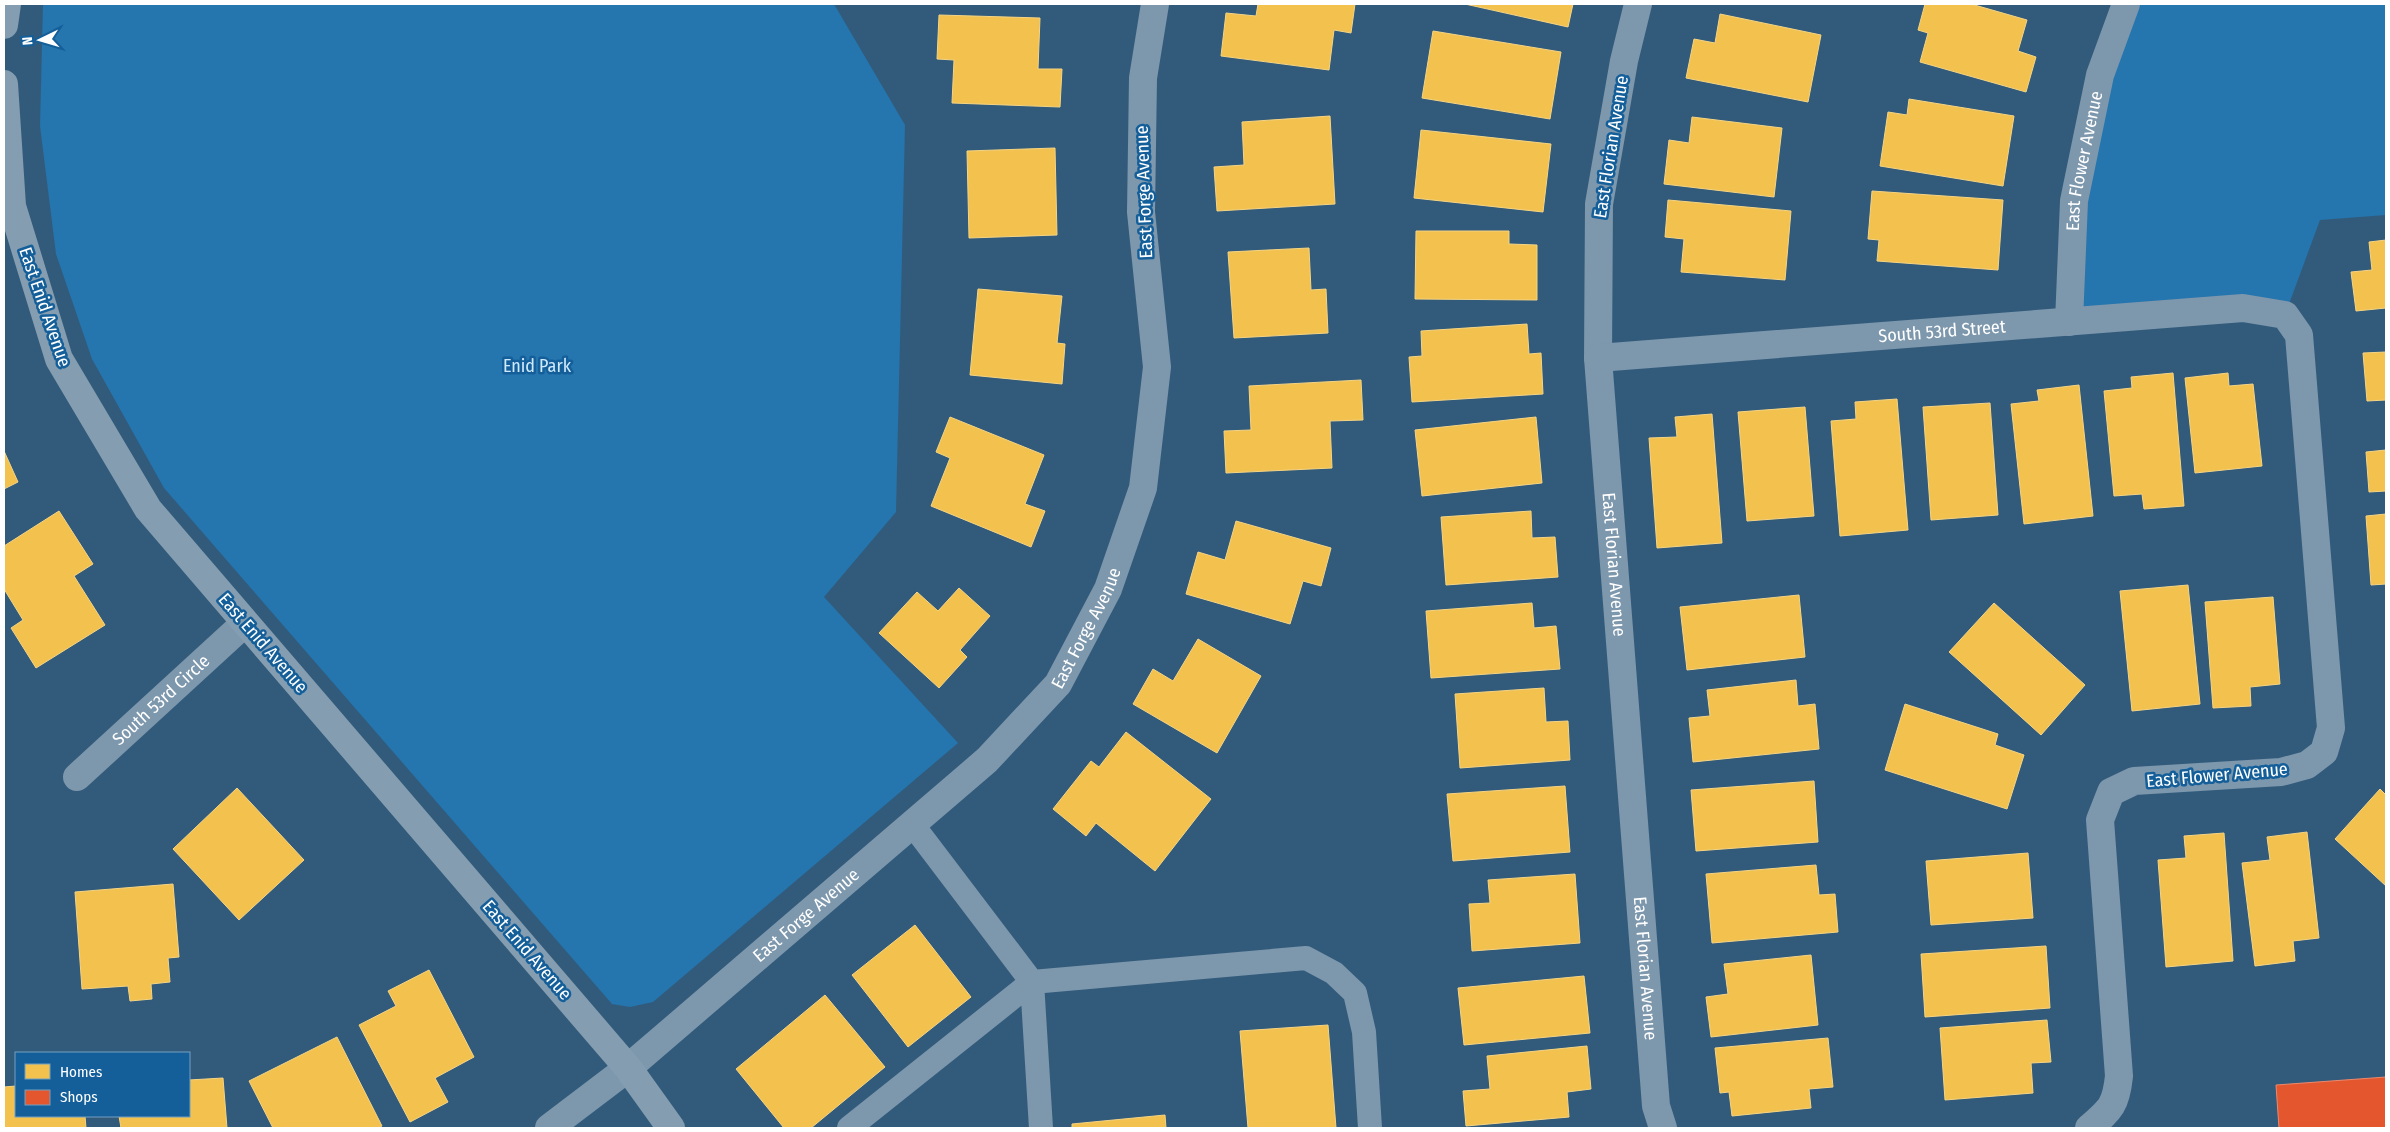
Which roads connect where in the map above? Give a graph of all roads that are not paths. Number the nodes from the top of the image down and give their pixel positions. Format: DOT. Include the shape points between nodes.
graph roads {
  1 [pos="7,4"];
  2 [pos="1155,4"];
  3 [pos="1638,4"];
  4 [pos="2126,4"];
  5 [pos="4,26"];
  6 [pos="4,84"];
  7 [pos="2286,315"];
  8 [pos="2069,322"];
  9 [pos="1598,358"];
  10 [pos="246,623"];
  11 [pos="77,777"];
  12 [pos="912,824"];
  13 [pos="1032,982"];
  14 [pos="628,1068"];
  15 [pos="2098,1121"];
  16 [pos="549,1128"];
  17 [pos="671,1128"];
  18 [pos="848,1128"];
  19 [pos="1041,1128"];
  20 [pos="1370,1128"];
  21 [pos="1663,1128"];
  1 -- 5 [label="street"];
  2 -- 12 [label="street, East Forge Avenue" via="1143,78 1141,212 1157,367 1143,488 1108,589 1058,684 987,760"];
  3 -- 9 [label="street, East Florian Avenue" via="1624,60 1599,204"];
  4 -- 8 [label="street, East Flower Avenue" via="2100,75 2074,200"];
  6 -- 10 [label="street, East Enid Avenue" via="12,206 59,359 148,509"];
  7 -- 8 [label="street, South 53rd Street" via="2243,308"];
  7 -- 15 [label="street, East Flower Avenue" via="2299,335 2331,728 2324,752 2307,765 2281,772 2134,781 2111,792 2100,820 2120,1076 2117,1098"];
  8 -- 9 [label="street, South 53rd Street"];
  9 -- 21 [label="street, East Florian Avenue" via="1656,1096"];
  10 -- 11 [label="street, South 53rd Circle"];
  10 -- 14 [label="street, East Enid Avenue"];
  12 -- 13 [label="lane"];
  12 -- 14 [label="street, East Forge Avenue"];
  13 -- 18 [label="lane"];
  13 -- 19 [label="lane"];
  13 -- 20 [label="lane" via="1306,958 1334,973 1355,993 1364,1032"];
  14 -- 16 [label="street, East Forge Avenue"];
  14 -- 17 [label="street, East Enid Avenue"];
}
